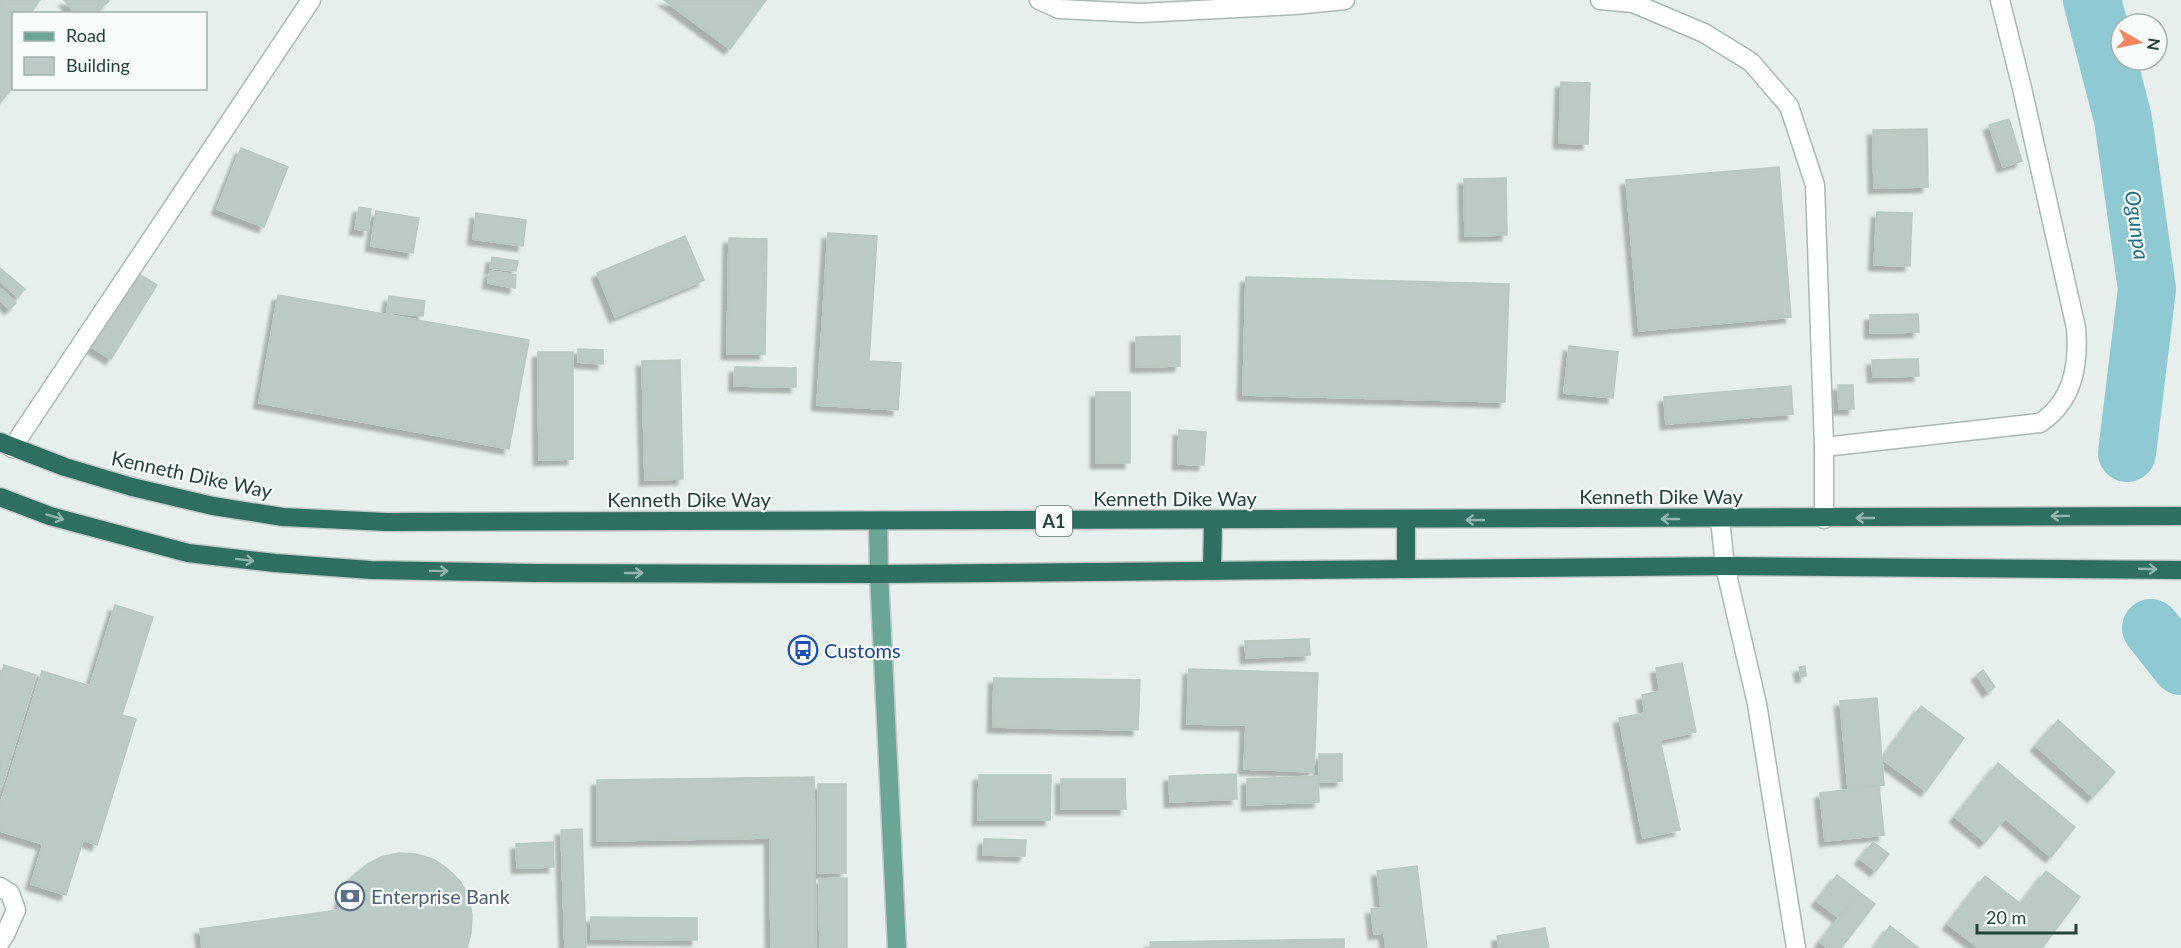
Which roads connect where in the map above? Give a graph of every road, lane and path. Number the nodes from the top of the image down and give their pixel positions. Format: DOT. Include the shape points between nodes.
graph roads {
  1 [pos="310,0"];
  2 [pos="1039,0"];
  3 [pos="1345,0"];
  4 [pos="1600,0"];
  5 [pos="2000,0"];
  6 [pos="6,445"];
  7 [pos="1824,447"];
  8 [pos="0,497"];
  9 [pos="2181,516"];
  10 [pos="1720,519"];
  11 [pos="1824,519"];
  12 [pos="1213,520"];
  13 [pos="1406,520"];
  14 [pos="878,521"];
  15 [pos="1725,566"];
  16 [pos="1406,569"];
  17 [pos="2181,570"];
  18 [pos="1212,571"];
  19 [pos="879,574"];
  20 [pos="0,887"];
  21 [pos="0,942"];
  22 [pos="897,948"];
  23 [pos="1796,948"];
  1 -- 6 [label="street"];
  2 -- 3 [label="street" via="1059,9 1141,13"];
  4 -- 7 [label="street" via="1633,3 1704,33 1751,62 1789,106 1815,185"];
  5 -- 7 [label="street" via="2076,328 2076,358 2070,387 2056,410 2040,423"];
  6 -- 14 [label="highway, Kenneth Dike Way / A1" via="132,487 283,517 386,522"];
  7 -- 11 [label="street"];
  8 -- 19 [label="highway, one-way" via="50,516 188,553 275,563 371,570"];
  9 -- 11 [label="highway, Kenneth Dike Way / A1, one-way"];
  10 -- 11 [label="highway, Kenneth Dike Way / A1"];
  10 -- 13 [label="highway, Kenneth Dike Way / A1, one-way"];
  10 -- 15 [label="street"];
  12 -- 13 [label="highway, Kenneth Dike Way / A1"];
  12 -- 14 [label="highway, Kenneth Dike Way / A1"];
  12 -- 18 [label="highway"];
  13 -- 16 [label="highway"];
  14 -- 19 [label="main road"];
  15 -- 16 [label="highway"];
  15 -- 17 [label="highway, one-way"];
  15 -- 23 [label="street" via="1757,704"];
  16 -- 18 [label="highway"];
  18 -- 19 [label="highway"];
  19 -- 22 [label="main road"];
  20 -- 21 [label="street" via="10,892 16,910"];
}
